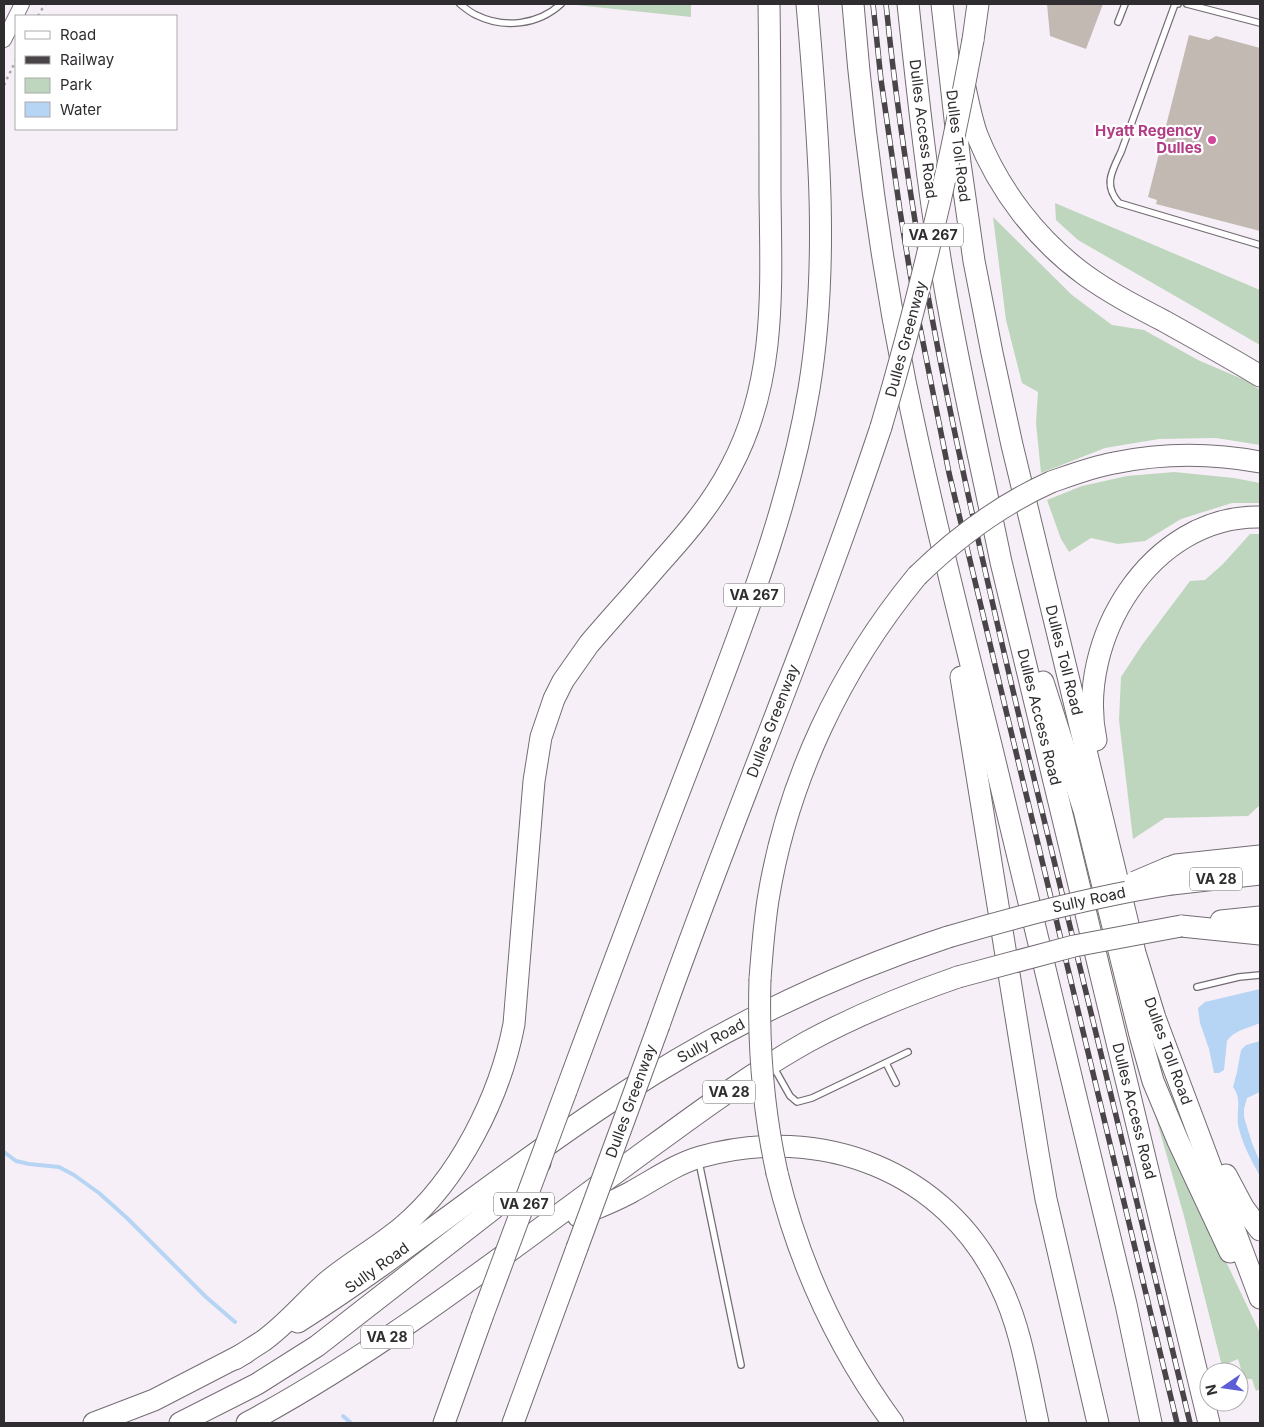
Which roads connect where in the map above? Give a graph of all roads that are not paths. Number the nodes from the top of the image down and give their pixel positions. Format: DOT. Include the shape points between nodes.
graph roads {
  1 [pos="460,4"];
  2 [pos="561,4"];
  3 [pos="769,4"];
  4 [pos="808,4"];
  5 [pos="853,4"];
  6 [pos="908,4"];
  7 [pos="942,4"];
  8 [pos="954,4"];
  9 [pos="978,4"];
  10 [pos="1125,4"];
  11 [pos="1178,4"];
  12 [pos="1187,4"];
  13 [pos="15,18"];
  14 [pos="1118,22"];
  15 [pos="1260,23"];
  16 [pos="4,40"];
  17 [pos="1260,245"];
  18 [pos="1260,376"];
  19 [pos="1260,462"];
  20 [pos="981,466"];
  21 [pos="1260,517"];
  22 [pos="938,531"];
  23 [pos="1260,856"];
  24 [pos="1116,874"];
  25 [pos="1260,874"];
  26 [pos="1170,876"];
  27 [pos="1260,917"];
  28 [pos="1181,926"];
  29 [pos="1260,934"];
  30 [pos="1260,975"];
  31 [pos="1197,987"];
  32 [pos="908,1052"];
  33 [pos="771,1063"];
  34 [pos="886,1063"];
  35 [pos="896,1083"];
  36 [pos="1181,1087"];
  37 [pos="591,1114"];
  38 [pos="698,1158"];
  39 [pos="1260,1230"];
  40 [pos="521,1242"];
  41 [pos="1260,1298"];
  42 [pos="1260,1308"];
  43 [pos="235,1359"];
  44 [pos="741,1365"];
  45 [pos="1207,1414"];
  46 [pos="1097,1420"];
  47 [pos="1150,1420"];
  48 [pos="94,1423"];
  49 [pos="180,1423"];
  50 [pos="247,1423"];
  51 [pos="444,1423"];
  52 [pos="512,1423"];
  53 [pos="893,1423"];
  54 [pos="1038,1423"];
  1 -- 2 [label="lane" via="493,22 512,23 529,22"];
  3 -- 43 [label="highway" via="771,296 762,383 742,446 719,489 695,523 580,657 563,681 547,716 534,781 516,1011 510,1043 492,1098 462,1155 418,1212 329,1281 265,1340"];
  4 -- 51 [label="highway, VA 267, bridge" via="820,171 821,250 814,355 795,459 755,592 614,961"];
  5 -- 22 [label="highway" via="862,103 888,282"];
  6 -- 20 [label="highway, Dulles Access Road" via="923,142 944,282"];
  7 -- 24 [label="highway, Dulles Toll Road" via="960,163 992,353"];
  8 -- 18 [label="highway" via="962,73 977,135 1003,185 1035,229 1072,266 1105,289"];
  9 -- 52 [label="highway, Dulles Greenway / VA 267, bridge" via="954,144 933,238 882,426"];
  10 -- 14 [label="lane"];
  11 -- 17 [label="lane" via="1175,4 1111,172 1112,196 1119,203"];
  12 -- 15 [label="lane"];
  13 -- 16 [label="street"];
  19 -- 53 [label="highway, bridge" via="1201,455 1152,457 1112,463 1050,482 1017,498 966,532 917,576 856,660 809,755 790,809 764,926 760,1028 768,1127 777,1173 799,1249 849,1357"];
  20 -- 42 [label="highway" via="1011,559 1038,667 1084,810 1153,1081 1195,1179"];
  20 -- 45 [label="highway, Dulles Access Road" via="1001,562"];
  21 -- 24 [label="highway" via="1208,525 1174,543 1153,560 1134,583 1109,628 1096,674 1092,711 1109,796"];
  22 -- 46 [label="highway" via="1046,1199"];
  22 -- 47 [label="highway" via="1126,1304"];
  23 -- 26 [label="highway" via="1176,865"];
  24 -- 36 [label="highway, Dulles Toll Road" via="1145,988"];
  25 -- 26 [label="highway, VA 28"];
  26 -- 37 [label="highway, Sully Road, bridge" via="948,937 842,976 734,1027"];
  27 -- 28 [label="highway, VA 28"];
  28 -- 29 [label="highway"];
  28 -- 33 [label="highway, VA 28, bridge" via="1074,946 958,977 854,1018"];
  30 -- 31 [label="lane"];
  32 -- 34 [label="lane"];
  33 -- 34 [label="lane" via="797,1102"];
  33 -- 40 [label="highway, VA 28"];
  34 -- 35 [label="lane"];
  36 -- 39 [label="highway" via="1213,1142 1240,1201"];
  36 -- 41 [label="highway, Dulles Toll Road"];
  37 -- 43 [label="highway, Sully Road" via="323,1307"];
  37 -- 49 [label="highway" via="493,1209 317,1346 257,1384"];
  38 -- 40 [label="highway" via="633,1192"];
  38 -- 44 [label="lane"];
  38 -- 54 [label="highway" via="767,1146 829,1150 893,1173 934,1200 973,1240 1001,1286 1018,1336"];
  40 -- 50 [label="highway, VA 28" via="340,1369"];
  43 -- 48 [label="highway, Sully Road" via="154,1400"];
}
